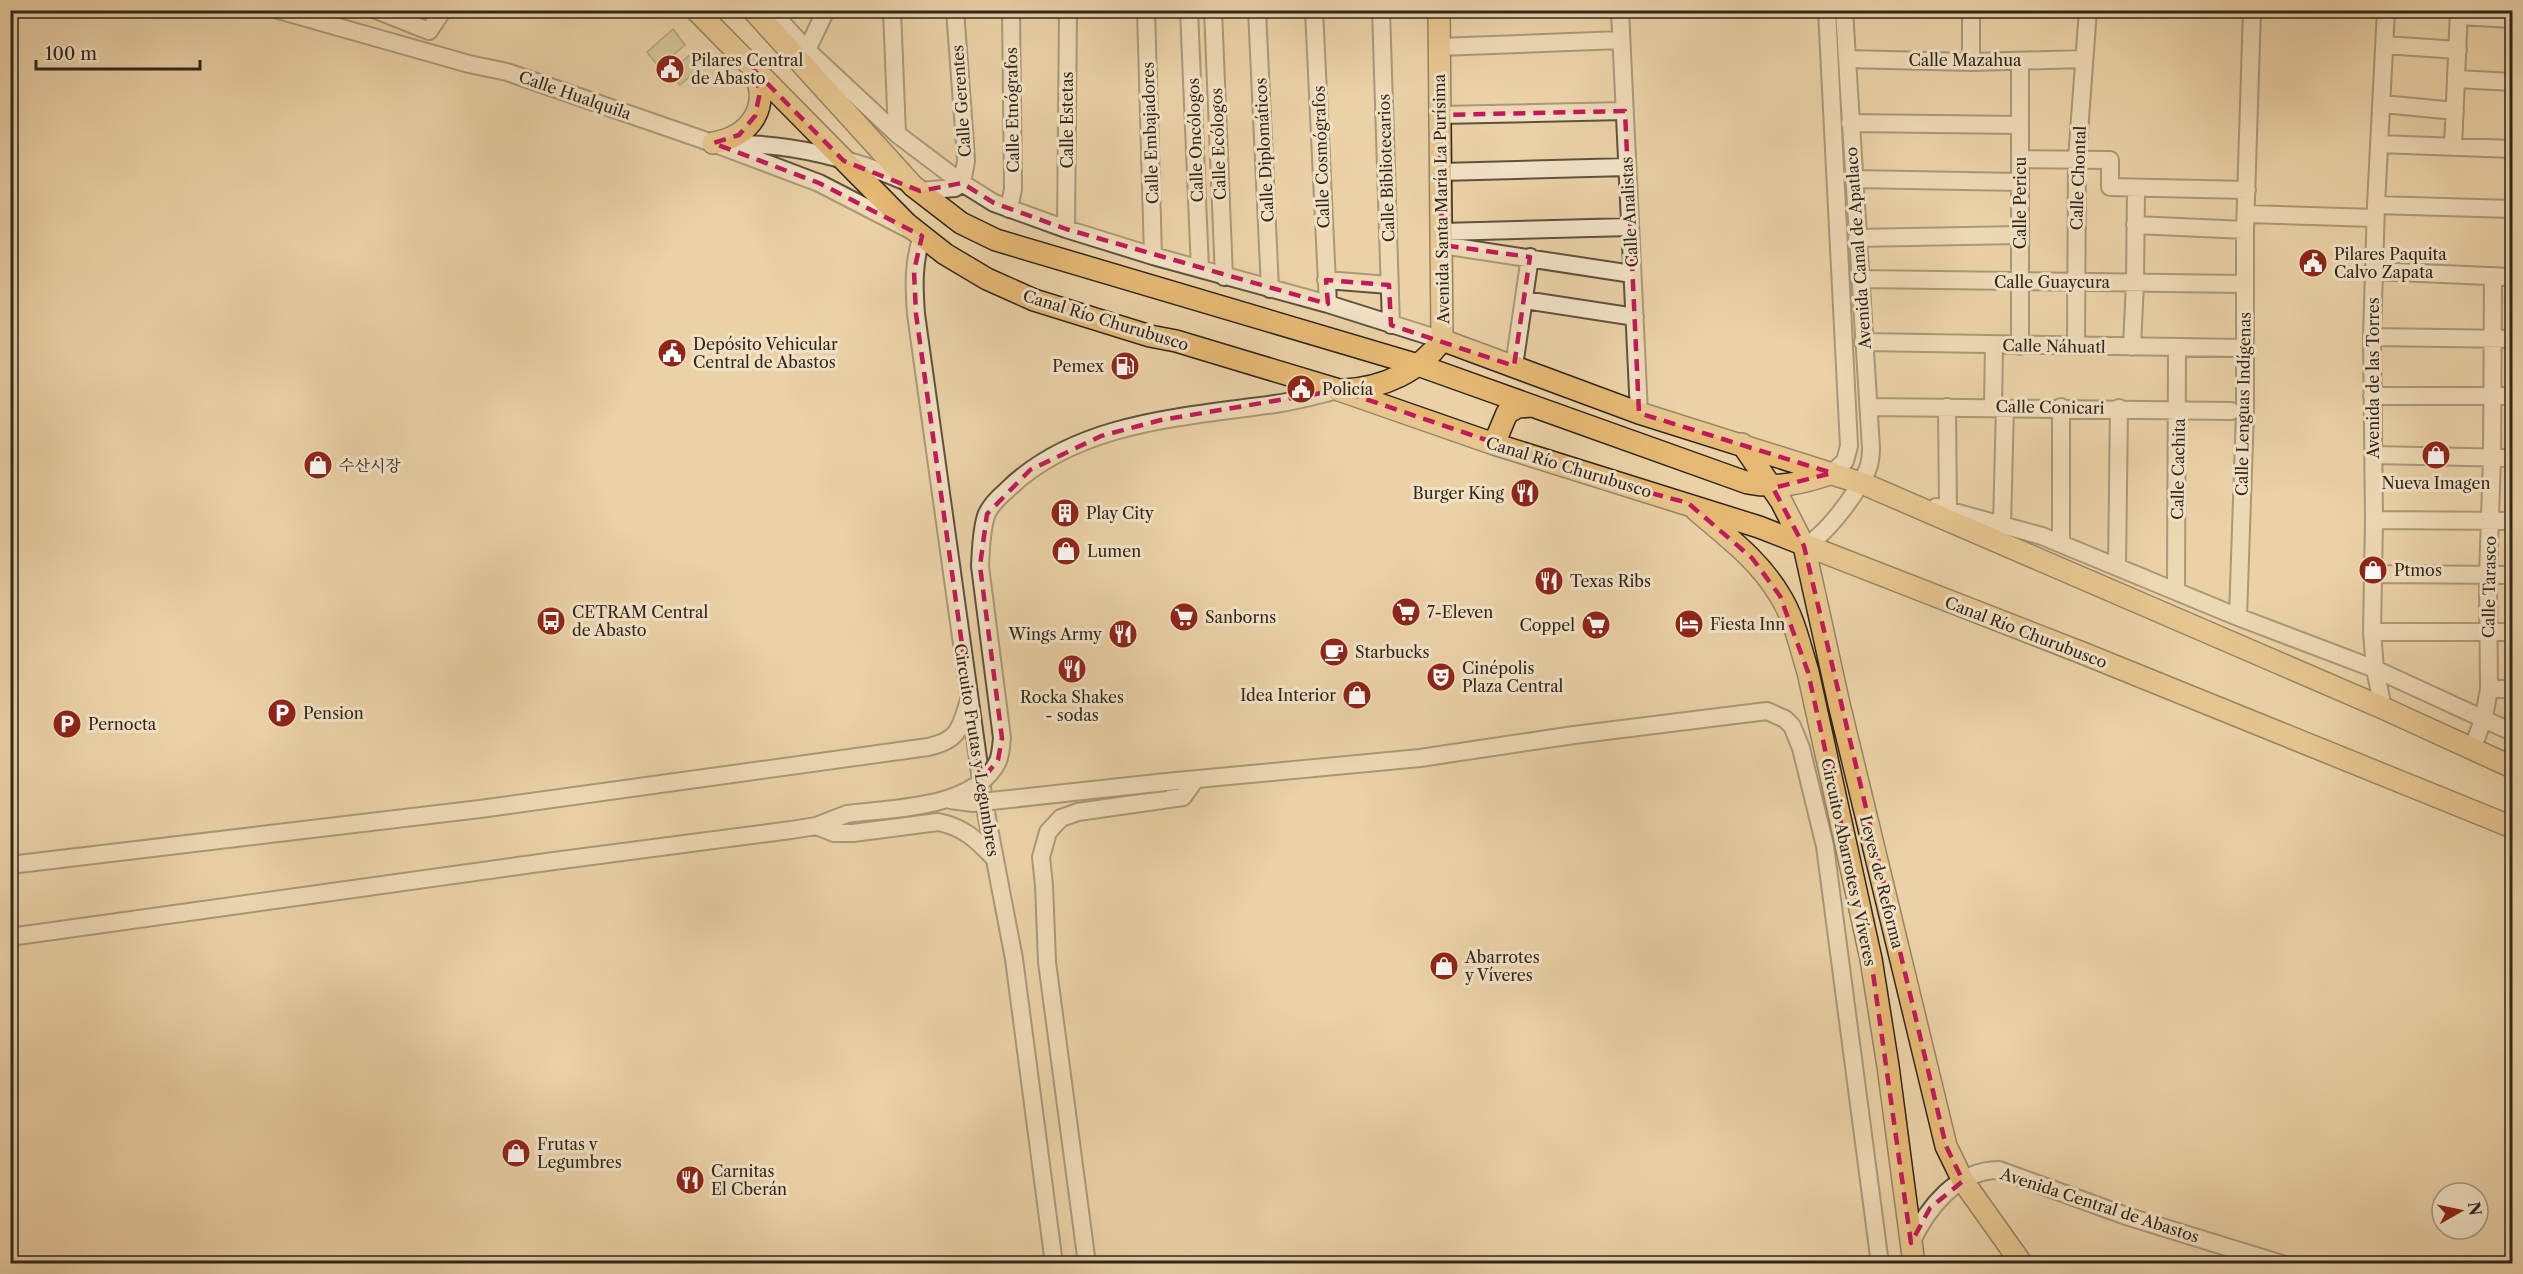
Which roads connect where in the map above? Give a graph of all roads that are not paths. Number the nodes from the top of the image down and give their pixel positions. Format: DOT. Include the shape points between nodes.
graph roads {
  1 [pos="278,10"];
  2 [pos="376,10"];
  3 [pos="443,10"];
  4 [pos="696,10"];
  5 [pos="753,10"];
  6 [pos="770,10"];
  7 [pos="826,10"];
  8 [pos="892,10"];
  9 [pos="955,10"];
  10 [pos="1011,10"];
  11 [pos="1068,10"];
  12 [pos="1146,10"];
  13 [pos="1190,10"];
  14 [pos="1213,10"];
  15 [pos="1257,10"];
  16 [pos="1314,10"];
  17 [pos="1381,10"];
  18 [pos="1439,10"];
  19 [pos="1620,10"];
  20 [pos="1827,10"];
  21 [pos="1844,10"];
  22 [pos="1971,10"];
  23 [pos="2088,10"];
  24 [pos="2252,10"];
  25 [pos="2386,10"];
  26 [pos="2459,13"];
  27 [pos="2512,19"];
  28 [pos="429,31"];
  29 [pos="1621,40"];
  30 [pos="2385,45"];
  31 [pos="1439,47"];
  32 [pos="807,50"];
  33 [pos="2457,50"];
  34 [pos="430,53"];
  35 [pos="1847,59"];
  36 [pos="2084,59"];
  37 [pos="2020,60"];
  38 [pos="1971,62"];
  39 [pos="753,69"];
  40 [pos="2457,79"];
  41 [pos="2512,82"];
  42 [pos="2383,104"];
  43 [pos="1625,111"];
  44 [pos="2456,111"];
  45 [pos="1440,115"];
  46 [pos="1850,123"];
  47 [pos="2020,125"];
  48 [pos="897,134"];
  49 [pos="716,144"];
  50 [pos="2379,144"];
  51 [pos="2453,147"];
  52 [pos="2512,149"];
  53 [pos="2020,159"];
  54 [pos="2077,159"];
  55 [pos="844,161"];
  56 [pos="1627,167"];
  57 [pos="1441,172"];
  58 [pos="1854,180"];
  59 [pos="2020,182"];
  60 [pos="962,183"];
  61 [pos="916,188"];
  62 [pos="2136,188"];
  63 [pos="2247,190"];
  64 [pos="1009,209"];
  65 [pos="2512,210"];
  66 [pos="2375,212"];
  67 [pos="2245,222"];
  68 [pos="961,223"];
  69 [pos="2135,225"];
  70 [pos="1630,227"];
  71 [pos="1066,229"];
  72 [pos="2020,235"];
  73 [pos="922,236"];
  74 [pos="1857,238"];
  75 [pos="1442,239"];
  76 [pos="1153,256"];
  77 [pos="1530,257"];
  78 [pos="1200,269"];
  79 [pos="2373,271"];
  80 [pos="1632,274"];
  81 [pos="2493,276"];
  82 [pos="1224,277"];
  83 [pos="2512,277"];
  84 [pos="1860,279"];
  85 [pos="1326,280"];
  86 [pos="2019,282"];
  87 [pos="2076,282"];
  88 [pos="2136,282"];
  89 [pos="2244,284"];
  90 [pos="1389,285"];
  91 [pos="1270,289"];
  92 [pos="1524,300"];
  93 [pos="1328,304"];
  94 [pos="1841,310"];
  95 [pos="1862,311"];
  96 [pos="1635,317"];
  97 [pos="1391,325"];
  98 [pos="2372,337"];
  99 [pos="2493,338"];
  100 [pos="2512,339"];
  101 [pos="1442,340"];
  102 [pos="1863,342"];
  103 [pos="1994,345"];
  104 [pos="2020,346"];
  105 [pos="2076,346"];
  106 [pos="2132,347"];
  107 [pos="2177,347"];
  108 [pos="2244,348"];
  109 [pos="1418,365"];
  110 [pos="1514,366"];
  111 [pos="1339,390"];
  112 [pos="2492,395"];
  113 [pos="2372,396"];
  114 [pos="2512,396"];
  115 [pos="1534,406"];
  116 [pos="1869,406"];
  117 [pos="1947,407"];
  118 [pos="1999,407"];
  119 [pos="2061,407"];
  120 [pos="2119,408"];
  121 [pos="2179,409"];
  122 [pos="2231,411"];
  123 [pos="1638,413"];
  124 [pos="1494,444"];
  125 [pos="1742,444"];
  126 [pos="2374,455"];
  127 [pos="2492,458"];
  128 [pos="2512,458"];
  129 [pos="1832,473"];
  130 [pos="1860,482"];
  131 [pos="1772,487"];
  132 [pos="1900,500"];
  133 [pos="1688,503"];
  134 [pos="1948,510"];
  135 [pos="2374,520"];
  136 [pos="2490,520"];
  137 [pos="2512,520"];
  138 [pos="2002,525"];
  139 [pos="2061,543"];
  140 [pos="1804,546"];
  141 [pos="2117,566"];
  142 [pos="2373,574"];
  143 [pos="2512,575"];
  144 [pos="2488,576"];
  145 [pos="2176,590"];
  146 [pos="2238,617"];
  147 [pos="2372,632"];
  148 [pos="2488,632"];
  149 [pos="2512,632"];
  150 [pos="2375,669"];
  151 [pos="2488,689"];
  152 [pos="2512,689"];
  153 [pos="969,700"];
  154 [pos="2383,708"];
  155 [pos="2484,717"];
  156 [pos="2512,732"];
  157 [pos="2472,750"];
  158 [pos="2512,768"];
  159 [pos="1195,780"];
  160 [pos="950,800"];
  161 [pos="816,826"];
  162 [pos="2512,827"];
  163 [pos="993,856"];
  164 [pos="10,865"];
  165 [pos="10,937"];
  166 [pos="1963,1181"];
  167 [pos="1913,1253"];
  168 [pos="1054,1263"];
  169 [pos="1087,1263"];
  170 [pos="1880,1263"];
  171 [pos="2022,1263"];
  172 [pos="2282,1263"];
  1 -- 34 [label="street, Calle Hualquila"];
  2 -- 28 [label="street"];
  3 -- 28 [label="street"];
  4 -- 39 [label="main road, Canal Río Churubusco"];
  5 -- 61 [label="main road"];
  6 -- 32 [label="street"];
  7 -- 32 [label="street"];
  8 -- 48 [label="street"];
  9 -- 60 [label="street, Calle Gerentes" via="966,161"];
  10 -- 64 [label="street, Calle Etnógrafos" via="1013,189"];
  11 -- 71 [label="street, Calle Estetas"];
  12 -- 76 [label="street, Calle Embajadores"];
  13 -- 78 [label="street, Calle Oncólogos"];
  14 -- 82 [label="street, Calle Ecólogos"];
  15 -- 91 [label="street, Calle Diplomáticos"];
  16 -- 85 [label="street, Calle Cosmógrafos"];
  17 -- 90 [label="street, Calle Bibliotecarios"];
  18 -- 31 [label="main road, Avenida Santa María La Purísima"];
  19 -- 29 [label="street, Calle Analistas"];
  20 -- 94 [label="street, Avenida Canal de Apatlaco"];
  21 -- 35 [label="street, Avenida Canal de Apatlaco"];
  22 -- 38 [label="street"];
  23 -- 36 [label="street, Calle Chontal"];
  24 -- 63 [label="street, Calle Lenguas Indígenas"];
  25 -- 30 [label="street, Avenida de las Torres"];
  26 -- 27 [label="street"];
  26 -- 33 [label="street"];
  28 -- 34 [label="street" via="434,46"];
  29 -- 31 [label="street"];
  29 -- 43 [label="street, Calle Analistas"];
  30 -- 33 [label="street"];
  30 -- 42 [label="street, Avenida de las Torres"];
  31 -- 45 [label="main road, Avenida Santa María La Purísima"];
  32 -- 48 [label="street"];
  33 -- 40 [label="street"];
  34 -- 49 [label="street, Calle Hualquila" via="507,72"];
  35 -- 38 [label="street, Calle Mazahua"];
  35 -- 46 [label="street, Avenida Canal de Apatlaco"];
  36 -- 37 [label="street, Calle Mazahua"];
  36 -- 54 [label="street, Calle Chontal"];
  37 -- 38 [label="street, Calle Mazahua"];
  37 -- 47 [label="street, Calle Pericu"];
  39 -- 49 [label="main road" via="760,92 755,116 739,135"];
  39 -- 55 [label="main road, Canal Río Churubusco"];
  40 -- 41 [label="street"];
  40 -- 44 [label="street"];
  42 -- 44 [label="street"];
  42 -- 50 [label="street, Avenida de las Torres"];
  43 -- 45 [label="street"];
  43 -- 56 [label="street, Calle Analistas"];
  44 -- 51 [label="street"];
  45 -- 57 [label="main road, Avenida Santa María La Purísima"];
  46 -- 47 [label="street"];
  46 -- 58 [label="street, Avenida Canal de Apatlaco"];
  47 -- 53 [label="street, Calle Pericu"];
  48 -- 60 [label="street"];
  49 -- 55 [label="street, Calle Hualquila" via="783,148"];
  49 -- 73 [label="street, Calle Hualquila" via="819,183"];
  50 -- 51 [label="street"];
  50 -- 66 [label="street, Avenida de las Torres"];
  51 -- 52 [label="street"];
  53 -- 54 [label="street"];
  53 -- 59 [label="street, Calle Pericu"];
  54 -- 62 [label="street" via="2110,160 2110,187"];
  54 -- 87 [label="street, Calle Chontal"];
  55 -- 61 [label="street, Calle Hualquila"];
  55 -- 73 [label="main road, Canal Río Churubusco"];
  56 -- 57 [label="street"];
  56 -- 70 [label="street, Calle Analistas"];
  57 -- 75 [label="main road, Avenida Santa María La Purísima"];
  58 -- 59 [label="street"];
  58 -- 74 [label="street, Avenida Canal de Apatlaco"];
  59 -- 72 [label="street, Calle Pericu"];
  60 -- 61 [label="street" via="955,188"];
  60 -- 64 [label="street"];
  61 -- 68 [label="main road"];
  62 -- 63 [label="street"];
  62 -- 69 [label="street"];
  63 -- 67 [label="street, Calle Lenguas Indígenas"];
  64 -- 71 [label="street"];
  65 -- 66 [label="street"];
  66 -- 67 [label="street"];
  66 -- 79 [label="street, Avenida de las Torres"];
  67 -- 69 [label="street"];
  67 -- 89 [label="street, Calle Lenguas Indígenas"];
  68 -- 73 [label="main road"];
  68 -- 109 [label="main road" via="1015,247"];
  69 -- 88 [label="street"];
  70 -- 75 [label="street"];
  70 -- 80 [label="street, Calle Analistas"];
  71 -- 76 [label="street"];
  72 -- 74 [label="street"];
  72 -- 86 [label="street, Calle Pericu"];
  73 -- 111 [label="main road, Canal Río Churubusco" via="973,272 1034,300"];
  73 -- 153 [label="street, Circuito Frutas y Legumbres" via="914,270 916,314"];
  74 -- 84 [label="street, Avenida Canal de Apatlaco"];
  75 -- 77 [label="street"];
  75 -- 101 [label="main road, Avenida Santa María La Purísima"];
  76 -- 78 [label="street"];
  77 -- 80 [label="street"];
  77 -- 92 [label="street"];
  78 -- 82 [label="street"];
  79 -- 81 [label="street"];
  79 -- 98 [label="street, Avenida de las Torres"];
  80 -- 96 [label="street, Calle Analistas"];
  81 -- 83 [label="street"];
  81 -- 99 [label="street, Calle Tarasco"];
  82 -- 91 [label="street"];
  84 -- 86 [label="street, Calle Guaycura"];
  84 -- 95 [label="street, Avenida Canal de Apatlaco"];
  85 -- 90 [label="street"];
  85 -- 93 [label="street, Calle Cosmógrafos"];
  86 -- 87 [label="street, Calle Guaycura"];
  86 -- 104 [label="street, Calle Pericu"];
  87 -- 88 [label="street, Calle Guaycura"];
  87 -- 105 [label="street, Calle Chontal"];
  88 -- 89 [label="street, Calle Guaycura"];
  88 -- 106 [label="street"];
  89 -- 108 [label="street, Calle Lenguas Indígenas"];
  90 -- 97 [label="street, Calle Bibliotecarios"];
  91 -- 93 [label="street"];
  92 -- 96 [label="street"];
  92 -- 110 [label="street"];
  93 -- 97 [label="street"];
  94 -- 95 [label="street"];
  94 -- 129 [label="street, Avenida Canal de Apatlaco" via="1849,446 1845,461"];
  95 -- 102 [label="street, Avenida Canal de Apatlaco"];
  96 -- 123 [label="street, Calle Analistas"];
  97 -- 101 [label="street"];
  98 -- 99 [label="street"];
  98 -- 113 [label="street, Avenida de las Torres"];
  99 -- 100 [label="street"];
  99 -- 112 [label="street, Calle Tarasco"];
  101 -- 109 [label="main road, Avenida Santa María La Purísima"];
  101 -- 110 [label="main road"];
  102 -- 103 [label="street, Calle Náhuatl"];
  102 -- 116 [label="street, Avenida Canal de Apatlaco"];
  103 -- 104 [label="street, Calle Náhuatl"];
  103 -- 118 [label="street"];
  104 -- 105 [label="street, Calle Náhuatl"];
  105 -- 106 [label="street, Calle Náhuatl"];
  106 -- 107 [label="street, Calle Náhuatl"];
  107 -- 108 [label="street, Calle Náhuatl"];
  107 -- 121 [label="street, Calle Cachita"];
  108 -- 146 [label="street, Calle Lenguas Indígenas"];
  109 -- 111 [label="main road, Avenida Santa María La Purísima" via="1382,384"];
  109 -- 115 [label="main road"];
  110 -- 123 [label="main road"];
  111 -- 124 [label="main road, Canal Río Churubusco"];
  111 -- 160 [label="street, bridge" via="1161,420 1101,436 1065,449 1016,481 987,514 981,541 980,566 1002,738 998,760 988,775"];
  112 -- 113 [label="street"];
  112 -- 114 [label="street"];
  112 -- 127 [label="street, Calle Tarasco"];
  113 -- 126 [label="street, Avenida de las Torres"];
  115 -- 124 [label="main road" via="1518,407 1507,413"];
  115 -- 131 [label="main road" via="1738,480"];
  116 -- 117 [label="street, Calle Conicari"];
  116 -- 130 [label="street, Avenida Canal de Apatlaco" via="1871,457"];
  117 -- 118 [label="street, Calle Conicari"];
  117 -- 134 [label="street"];
  118 -- 119 [label="street, Calle Conicari"];
  118 -- 138 [label="street"];
  119 -- 120 [label="street, Calle Conicari"];
  119 -- 139 [label="street"];
  120 -- 121 [label="street, Calle Conicari"];
  120 -- 141 [label="street"];
  121 -- 122 [label="street, Calle Conicari"];
  121 -- 145 [label="street, Calle Cachita"];
  123 -- 125 [label="main road"];
  124 -- 133 [label="main road, Canal Río Churubusco"];
  125 -- 129 [label="main road"];
  125 -- 131 [label="main road, Leyes de Reforma"];
  126 -- 127 [label="street"];
  126 -- 135 [label="street, Avenida de las Torres"];
  127 -- 128 [label="street"];
  127 -- 136 [label="street, Calle Tarasco"];
  129 -- 130 [label="main road"];
  129 -- 131 [label="main road"];
  130 -- 132 [label="main road"];
  130 -- 140 [label="street, Avenida Canal de Apatlaco" via="1827,529"];
  131 -- 140 [label="main road, Leyes de Reforma"];
  132 -- 134 [label="street"];
  132 -- 154 [label="main road"];
  133 -- 140 [label="main road, Canal Río Churubusco"];
  133 -- 167 [label="main road, Circuito Abarrotes y Víveres" via="1765,573 1796,631 1871,959"];
  134 -- 138 [label="street"];
  135 -- 136 [label="street"];
  135 -- 142 [label="street, Avenida de las Torres"];
  136 -- 137 [label="street"];
  136 -- 144 [label="street, Calle Tarasco"];
  138 -- 139 [label="street"];
  139 -- 141 [label="street"];
  140 -- 162 [label="main road, Canal Río Churubusco"];
  140 -- 166 [label="main road, Leyes de Reforma" via="1946,1146"];
  141 -- 145 [label="street"];
  142 -- 144 [label="street"];
  142 -- 147 [label="street, Avenida de las Torres"];
  143 -- 144 [label="street"];
  144 -- 148 [label="street, Calle Tarasco"];
  145 -- 146 [label="street"];
  146 -- 150 [label="street"];
  147 -- 148 [label="street"];
  147 -- 150 [label="street, Avenida de las Torres"];
  148 -- 149 [label="street"];
  148 -- 151 [label="street, Calle Tarasco"];
  150 -- 154 [label="street, Avenida de las Torres"];
  150 -- 155 [label="street"];
  151 -- 152 [label="street"];
  151 -- 155 [label="street, Calle Tarasco"];
  153 -- 163 [label="street, Circuito Frutas y Legumbres"];
  153 -- 164 [label="street" via="956,735 945,744 928,747 480,809"];
  154 -- 157 [label="main road"];
  155 -- 156 [label="street"];
  155 -- 157 [label="street, Calle Tarasco"];
  157 -- 158 [label="main road"];
  159 -- 160 [label="street, bridge" via="973,803"];
  159 -- 169 [label="street" via="1184,797 1078,812 1061,818 1048,832 1042,849 1047,962"];
  159 -- 170 [label="street" via="1420,758 1767,711 1785,719 1802,748 1825,846"];
  160 -- 161 [label="street, bridge" via="847,814"];
  161 -- 163 [label="street" via="834,833 853,833 938,822 968,832"];
  161 -- 165 [label="street"];
  163 -- 168 [label="street, Circuito Frutas y Legumbres" via="1014,959"];
  166 -- 167 [label="street, Avenida Central de Abastos" via="1930,1208"];
  166 -- 171 [label="main road, Leyes de Reforma"];
  166 -- 172 [label="street, Avenida Central de Abastos" via="1977,1173 1999,1170 2126,1216"];
}
